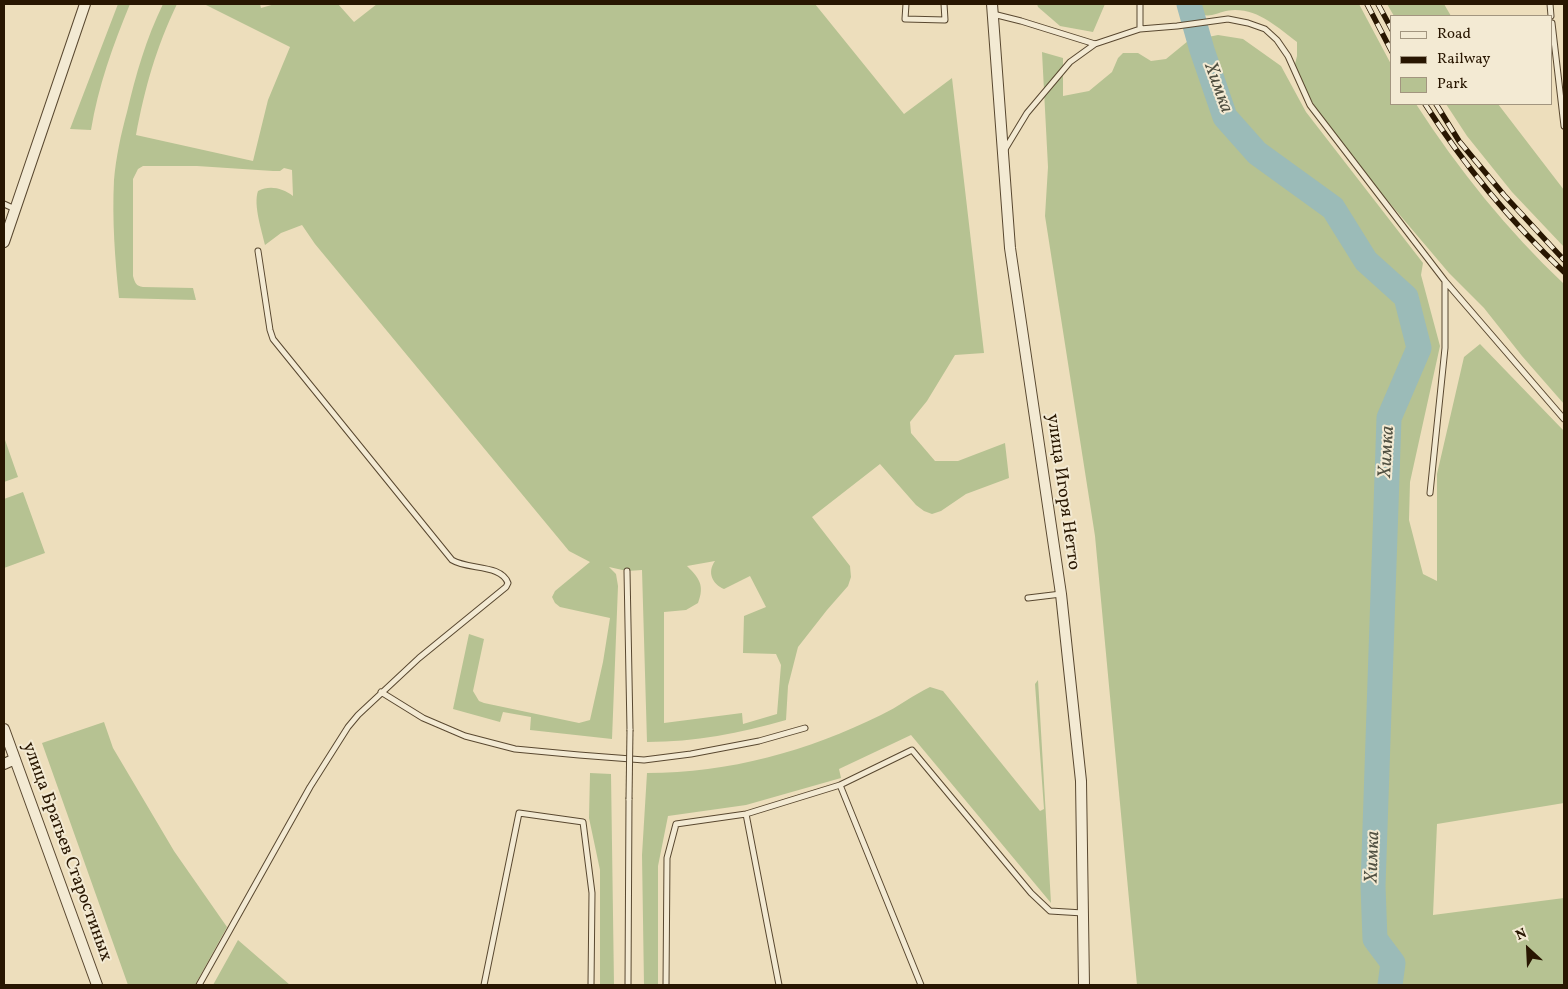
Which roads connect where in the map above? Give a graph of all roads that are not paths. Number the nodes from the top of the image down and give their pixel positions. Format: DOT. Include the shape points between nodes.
graph roads {
  1 [pos="75,4"];
  2 [pos="85,4"];
  3 [pos="906,4"];
  4 [pos="944,4"];
  5 [pos="1140,4"];
  6 [pos="992,9"];
  7 [pos="78,22"];
  8 [pos="1140,29"];
  9 [pos="1553,32"];
  10 [pos="1096,44"];
  11 [pos="1564,126"];
  12 [pos="1003,153"];
  13 [pos="4,204"];
  14 [pos="15,208"];
  15 [pos="4,242"];
  16 [pos="258,251"];
  17 [pos="1445,282"];
  18 [pos="1564,419"];
  19 [pos="1430,493"];
  20 [pos="627,570"];
  21 [pos="1061,594"];
  22 [pos="1028,598"];
  23 [pos="381,692"];
  24 [pos="805,728"];
  25 [pos="4,729"];
  26 [pos="15,759"];
  27 [pos="4,764"];
  28 [pos="840,785"];
  29 [pos="746,814"];
  30 [pos="1083,913"];
  31 [pos="97,985"];
  32 [pos="199,985"];
  33 [pos="484,985"];
  34 [pos="591,985"];
  35 [pos="628,985"];
  36 [pos="666,985"];
  37 [pos="779,985"];
  38 [pos="922,985"];
  39 [pos="1084,985"];
  1 -- 7 [label="street"];
  2 -- 7 [label="street"];
  3 -- 4 [label="lane" via="906,20 945,20"];
  5 -- 8 [label="lane"];
  6 -- 10 [label="lane"];
  6 -- 12 [label="street, улица Игоря Нетто"];
  7 -- 14 [label="street"];
  8 -- 10 [label="lane"];
  8 -- 17 [label="lane" via="1228,19 1265,29 1288,56 1310,105"];
  9 -- 11 [label="lane"];
  10 -- 12 [label="lane" via="1070,62 1027,113"];
  12 -- 21 [label="street, улица Игоря Нетто" via="1010,248"];
  13 -- 14 [label="lane"];
  14 -- 15 [label="street"];
  16 -- 23 [label="lane" via="273,338 452,560 460,565 494,570 508,583"];
  17 -- 18 [label="lane"];
  17 -- 19 [label="lane" via="1445,348"];
  20 -- 35 [label="lane, bridge" via="630,730"];
  21 -- 22 [label="lane"];
  21 -- 30 [label="street, улица Игоря Нетто" via="1081,781"];
  23 -- 24 [label="lane" via="423,718 465,736 515,749 579,755 653,759 759,741"];
  23 -- 32 [label="lane" via="348,728 310,787"];
  25 -- 26 [label="street, улица Братьев Старостиных"];
  26 -- 27 [label="street"];
  26 -- 31 [label="street, улица Братьев Старостиных"];
  28 -- 29 [label="lane"];
  28 -- 30 [label="lane" via="912,750 1031,893 1050,911"];
  28 -- 38 [label="lane"];
  29 -- 36 [label="lane" via="676,824 667,858"];
  29 -- 37 [label="lane"];
  30 -- 39 [label="street, улица Игоря Нетто"];
  33 -- 34 [label="lane" via="519,813 583,822 592,893"];
}
